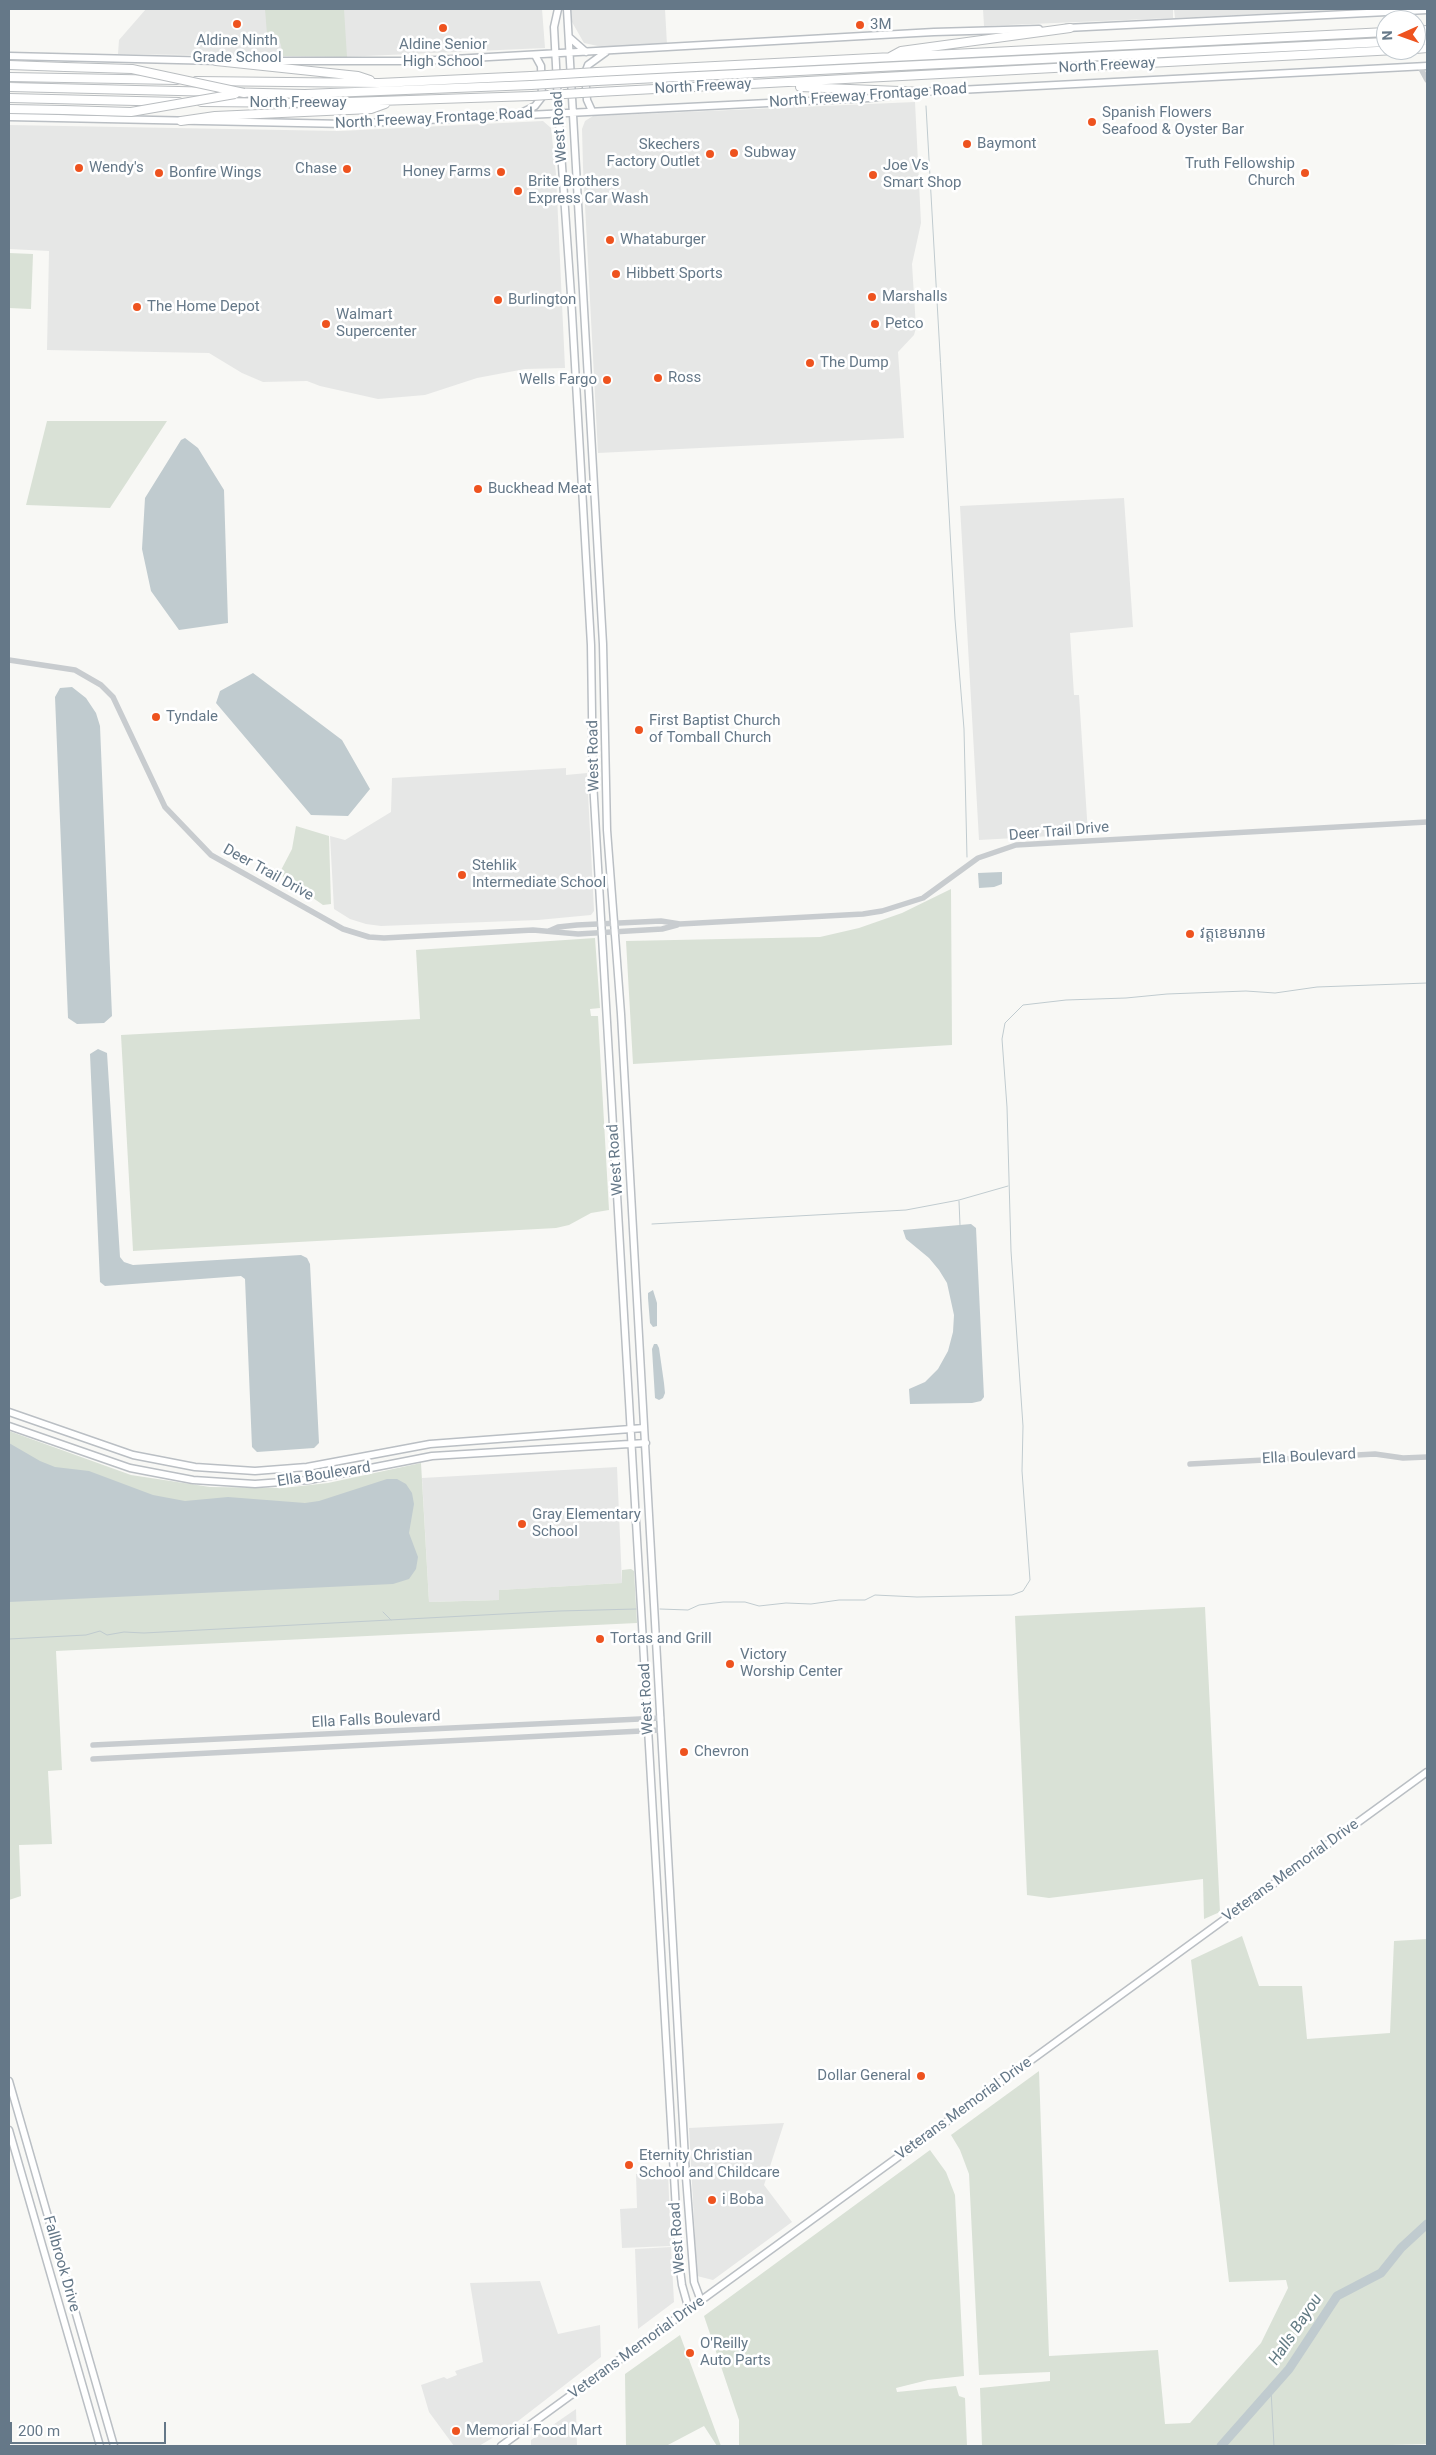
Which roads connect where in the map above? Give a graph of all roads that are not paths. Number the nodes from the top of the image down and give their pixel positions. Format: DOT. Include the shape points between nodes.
graph roads {
  1 [pos="558,9"];
  2 [pos="567,9"];
  3 [pos="1427,10"];
  4 [pos="1070,28"];
  5 [pos="1376,33"];
  6 [pos="568,37"];
  7 [pos="1376,42"];
  8 [pos="607,51"];
  9 [pos="1376,51"];
  10 [pos="586,52"];
  11 [pos="569,53"];
  12 [pos="556,54"];
  13 [pos="535,55"];
  14 [pos="9,56"];
  15 [pos="887,58"];
  16 [pos="216,61"];
  17 [pos="9,65"];
  18 [pos="1424,66"];
  19 [pos="9,77"];
  20 [pos="1427,80"];
  21 [pos="379,82"];
  22 [pos="728,86"];
  23 [pos="9,87"];
  24 [pos="924,92"];
  25 [pos="244,93"];
  26 [pos="9,98"];
  27 [pos="393,101"];
  28 [pos="9,109"];
  29 [pos="592,111"];
  30 [pos="572,112"];
  31 [pos="559,113"];
  32 [pos="518,115"];
  33 [pos="9,118"];
  34 [pos="181,121"];
  35 [pos="578,224"];
  36 [pos="567,225"];
  37 [pos="582,294"];
  38 [pos="571,295"];
  39 [pos="603,644"];
  40 [pos="591,646"];
  41 [pos="9,660"];
  42 [pos="594,738"];
  43 [pos="604,738"];
  44 [pos="1427,822"];
  45 [pos="597,830"];
  46 [pos="607,830"];
  47 [pos="614,923"];
  48 [pos="603,924"];
  49 [pos="680,924"];
  50 [pos="549,931"];
  51 [pos="603,932"];
  52 [pos="616,932"];
  53 [pos="621,1011"];
  54 [pos="608,1012"];
  55 [pos="629,1175"];
  56 [pos="617,1176"];
  57 [pos="633,1251"];
  58 [pos="622,1252"];
  59 [pos="9,1412"];
  60 [pos="9,1426"];
  61 [pos="644,1428"];
  62 [pos="631,1429"];
  63 [pos="520,1436"];
  64 [pos="632,1443"];
  65 [pos="646,1443"];
  66 [pos="427,1444"];
  67 [pos="521,1449"];
  68 [pos="430,1456"];
  69 [pos="1427,1457"];
  70 [pos="1190,1464"];
  71 [pos="220,1469"];
  72 [pos="219,1482"];
  73 [pos="660,1718"];
  74 [pos="648,1719"];
  75 [pos="661,1730"];
  76 [pos="648,1731"];
  77 [pos="333,1734"];
  78 [pos="221,1740"];
  79 [pos="93,1745"];
  80 [pos="334,1748"];
  81 [pos="221,1753"];
  82 [pos="94,1759"];
  83 [pos="1427,1772"];
  84 [pos="667,1832"];
  85 [pos="654,1833"];
  86 [pos="659,1920"];
  87 [pos="673,1920"];
  88 [pos="9,2081"];
  89 [pos="9,2130"];
  90 [pos="686,2177"];
  91 [pos="674,2178"];
  92 [pos="678,2246"];
  93 [pos="691,2257"];
  94 [pos="702,2301"];
  95 [pos="689,2310"];
  96 [pos="79,2325"];
  97 [pos="66,2329"];
  98 [pos="100,2446"];
  99 [pos="114,2446"];
  100 [pos="501,2446"];
  1 -- 12 [label="main road, West Road" via="554,27"];
  2 -- 6 [label="main road, West Road"];
  3 -- 4 [label="main road"];
  4 -- 8 [label="main road" via="934,32"];
  4 -- 15 [label="highway" via="901,51"];
  5 -- 15 [label="highway, North Freeway"];
  6 -- 10 [label="main road"];
  6 -- 11 [label="main road, West Road"];
  7 -- 25 [label="highway, North Freeway, bridge" via="531,85 305,94"];
  8 -- 10 [label="main road"];
  8 -- 29 [label="main road" via="588,65 586,100"];
  9 -- 22 [label="highway, North Freeway"];
  10 -- 11 [label="main road"];
  11 -- 12 [label="main road"];
  11 -- 30 [label="main road, West Road"];
  12 -- 13 [label="main road"];
  12 -- 31 [label="main road, West Road"];
  13 -- 16 [label="main road" via="352,62"];
  13 -- 32 [label="main road" via="542,66 542,97 535,106"];
  14 -- 16 [label="main road"];
  15 -- 21 [label="highway, North Freeway, bridge"];
  16 -- 21 [label="highway" via="358,76"];
  17 -- 25 [label="highway, bridge" via="132,69"];
  18 -- 20 [label="street"];
  18 -- 24 [label="main road, North Freeway Frontage Road"];
  19 -- 21 [label="highway, North Freeway"];
  22 -- 24 [label="highway"];
  22 -- 27 [label="highway, North Freeway, bridge"];
  23 -- 25 [label="highway, North Freeway, bridge"];
  24 -- 29 [label="main road, North Freeway Frontage Road"];
  25 -- 28 [label="highway, bridge" via="131,112"];
  26 -- 27 [label="highway, North Freeway" via="244,103"];
  27 -- 34 [label="highway" via="371,109 215,116"];
  29 -- 30 [label="main road, North Freeway Frontage Road"];
  30 -- 31 [label="main road, North Freeway Frontage Road"];
  30 -- 35 [label="main road, West Road"];
  31 -- 32 [label="main road, North Freeway Frontage Road"];
  31 -- 36 [label="main road, West Road"];
  32 -- 34 [label="main road, North Freeway Frontage Road" via="346,124"];
  33 -- 34 [label="main road, North Freeway Frontage Road"];
  35 -- 36 [label="main road"];
  35 -- 37 [label="main road, West Road"];
  36 -- 38 [label="main road, West Road"];
  37 -- 38 [label="main road"];
  37 -- 39 [label="main road, West Road"];
  38 -- 40 [label="main road, West Road"];
  39 -- 40 [label="main road"];
  39 -- 43 [label="main road, West Road"];
  40 -- 42 [label="main road, West Road"];
  41 -- 50 [label="street, Deer Trail Drive" via="75,670 101,685 113,697 165,807 211,855 343,929 384,938"];
  42 -- 43 [label="main road"];
  42 -- 45 [label="main road, West Road"];
  43 -- 46 [label="main road, West Road"];
  44 -- 49 [label="street, Deer Trail Drive" via="1016,845 978,858 923,898 895,909 863,914"];
  45 -- 46 [label="main road"];
  45 -- 48 [label="main road, West Road"];
  46 -- 47 [label="main road, West Road"];
  47 -- 48 [label="street, Deer Trail Drive"];
  47 -- 49 [label="street, Deer Trail Drive" via="661,921"];
  47 -- 52 [label="main road, West Road"];
  48 -- 50 [label="street, Deer Trail Drive" via="558,927"];
  48 -- 51 [label="main road, West Road"];
  49 -- 52 [label="street, Deer Trail Drive" via="662,929"];
  50 -- 51 [label="street, Deer Trail Drive"];
  51 -- 52 [label="street, Deer Trail Drive"];
  51 -- 54 [label="main road, West Road"];
  52 -- 53 [label="main road, West Road"];
  53 -- 54 [label="main road"];
  53 -- 55 [label="main road, West Road"];
  54 -- 56 [label="main road, West Road"];
  55 -- 56 [label="main road"];
  55 -- 57 [label="main road, West Road"];
  56 -- 58 [label="main road, West Road"];
  57 -- 58 [label="main road"];
  57 -- 61 [label="main road, West Road"];
  58 -- 62 [label="main road, West Road"];
  59 -- 71 [label="main road, Ella Boulevard" via="133,1455"];
  60 -- 72 [label="main road, Ella Boulevard" via="130,1468"];
  61 -- 62 [label="main road, Ella Boulevard"];
  61 -- 65 [label="main road, West Road"];
  62 -- 63 [label="main road, Ella Boulevard"];
  62 -- 64 [label="main road, West Road"];
  63 -- 66 [label="main road, Ella Boulevard"];
  63 -- 67 [label="main road"];
  64 -- 65 [label="main road, Ella Boulevard"];
  64 -- 67 [label="main road, Ella Boulevard"];
  64 -- 74 [label="main road, West Road"];
  65 -- 73 [label="main road, West Road"];
  66 -- 68 [label="main road"];
  66 -- 71 [label="main road, Ella Boulevard" via="288,1470"];
  67 -- 68 [label="main road, Ella Boulevard"];
  68 -- 72 [label="main road, Ella Boulevard" via="289,1483"];
  69 -- 70 [label="street, Ella Boulevard" via="1375,1454"];
  71 -- 72 [label="main road"];
  73 -- 74 [label="street, Ella Falls Boulevard"];
  73 -- 75 [label="main road, West Road"];
  74 -- 76 [label="main road, West Road"];
  74 -- 77 [label="street, Ella Falls Boulevard"];
  75 -- 76 [label="street, Ella Falls Boulevard"];
  75 -- 84 [label="main road, West Road"];
  76 -- 80 [label="street, Ella Falls Boulevard"];
  76 -- 85 [label="main road, West Road"];
  77 -- 78 [label="street, Ella Falls Boulevard"];
  77 -- 80 [label="street"];
  78 -- 79 [label="street, Ella Falls Boulevard"];
  78 -- 81 [label="street"];
  80 -- 81 [label="street, Ella Falls Boulevard"];
  81 -- 82 [label="street, Ella Falls Boulevard"];
  83 -- 94 [label="main road, Veterans Memorial Drive"];
  84 -- 85 [label="main road"];
  84 -- 87 [label="main road, West Road"];
  85 -- 86 [label="main road, West Road"];
  86 -- 87 [label="main road"];
  86 -- 91 [label="main road, West Road"];
  87 -- 90 [label="main road, West Road"];
  88 -- 96 [label="main road, Fallbrook Drive"];
  89 -- 97 [label="main road, Fallbrook Drive"];
  90 -- 91 [label="main road"];
  90 -- 93 [label="main road, West Road"];
  91 -- 92 [label="main road, West Road"];
  92 -- 93 [label="main road"];
  92 -- 95 [label="main road, West Road" via="682,2285"];
  93 -- 94 [label="main road, West Road" via="694,2282"];
  94 -- 95 [label="main road, Veterans Memorial Drive"];
  95 -- 100 [label="main road, Veterans Memorial Drive"];
  96 -- 97 [label="main road"];
  96 -- 99 [label="main road, Fallbrook Drive"];
  97 -- 98 [label="main road, Fallbrook Drive"];
}
